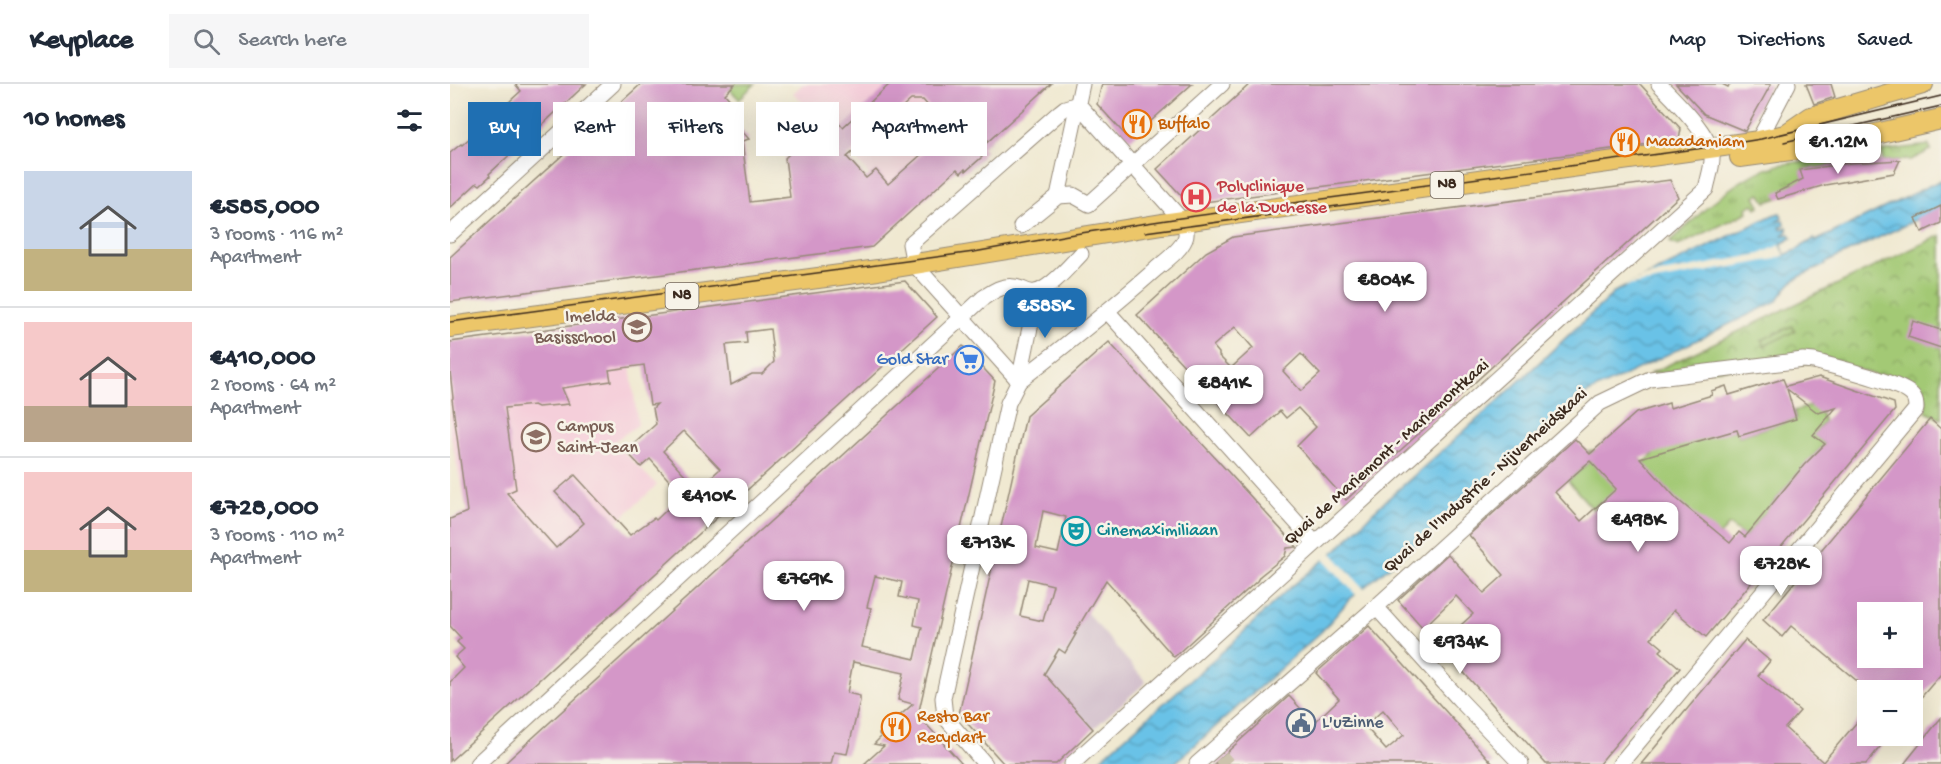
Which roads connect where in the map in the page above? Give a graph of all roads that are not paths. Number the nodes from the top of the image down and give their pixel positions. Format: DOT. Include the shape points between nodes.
graph roads {
  1 [pos="613,84"];
  2 [pos="1082,84"];
  3 [pos="1222,84"];
  4 [pos="1659,84"];
  5 [pos="1788,84"];
  6 [pos="1923,84"];
  7 [pos="1078,104"];
  8 [pos="1941,118"];
  9 [pos="1754,149"];
  10 [pos="1712,155"];
  11 [pos="1133,166"];
  12 [pos="1058,196"];
  13 [pos="1020,226"];
  14 [pos="1184,226"];
  15 [pos="450,234"];
  16 [pos="1081,254"];
  17 [pos="914,264"];
  18 [pos="1032,293"];
  19 [pos="1107,311"];
  20 [pos="962,318"];
  21 [pos="450,327"];
  22 [pos="1019,381"];
  23 [pos="1316,543"];
  24 [pos="1376,607"];
  25 [pos="477,764"];
  26 [pos="985,764"];
  27 [pos="1072,764"];
  28 [pos="1197,764"];
  29 [pos="1521,764"];
  30 [pos="1620,764"];
  1 -- 15 [label="street"];
  2 -- 7 [label="street"];
  3 -- 11 [label="street"];
  4 -- 10 [label="street" via="1685,112"];
  5 -- 9 [label="street"];
  6 -- 9 [label="main road, N8" via="1812,117"];
  7 -- 11 [label="street"];
  7 -- 12 [label="street"];
  7 -- 17 [label="street" via="1060,112 910,244"];
  8 -- 9 [label="main road, N8" via="1827,145"];
  9 -- 10 [label="main road, N8"];
  10 -- 14 [label="main road, N8"];
  10 -- 23 [label="street, Quai de Mariemont - Mariemontkaai" via="1706,189"];
  11 -- 12 [label="street" via="1089,204 1073,195"];
  11 -- 14 [label="street"];
  12 -- 13 [label="street"];
  14 -- 17 [label="main road, N8" via="1106,233"];
  14 -- 19 [label="street" via="1186,237 1178,249"];
  16 -- 18 [label="street" via="1044,290"];
  17 -- 20 [label="street"];
  17 -- 21 [label="main road, N8"];
  18 -- 20 [label="street" via="1017,287 997,288"];
  18 -- 22 [label="street" via="1033,313"];
  19 -- 22 [label="street"];
  19 -- 23 [label="street"];
  20 -- 22 [label="street"];
  20 -- 25 [label="street"];
  22 -- 26 [label="street" via="1008,404 943,698 945,717"];
  23 -- 27 [label="street, Quai de Mariemont - Mariemontkaai"];
  24 -- 28 [label="street, Quai de l'Industrie - Nijverheidskaai"];
  24 -- 29 [label="street"];
  24 -- 30 [label="street, Quai de l'Industrie - Nijverheidskaai" via="1587,413 1650,379 1803,360 1899,386 1912,396 1916,409"];
}
